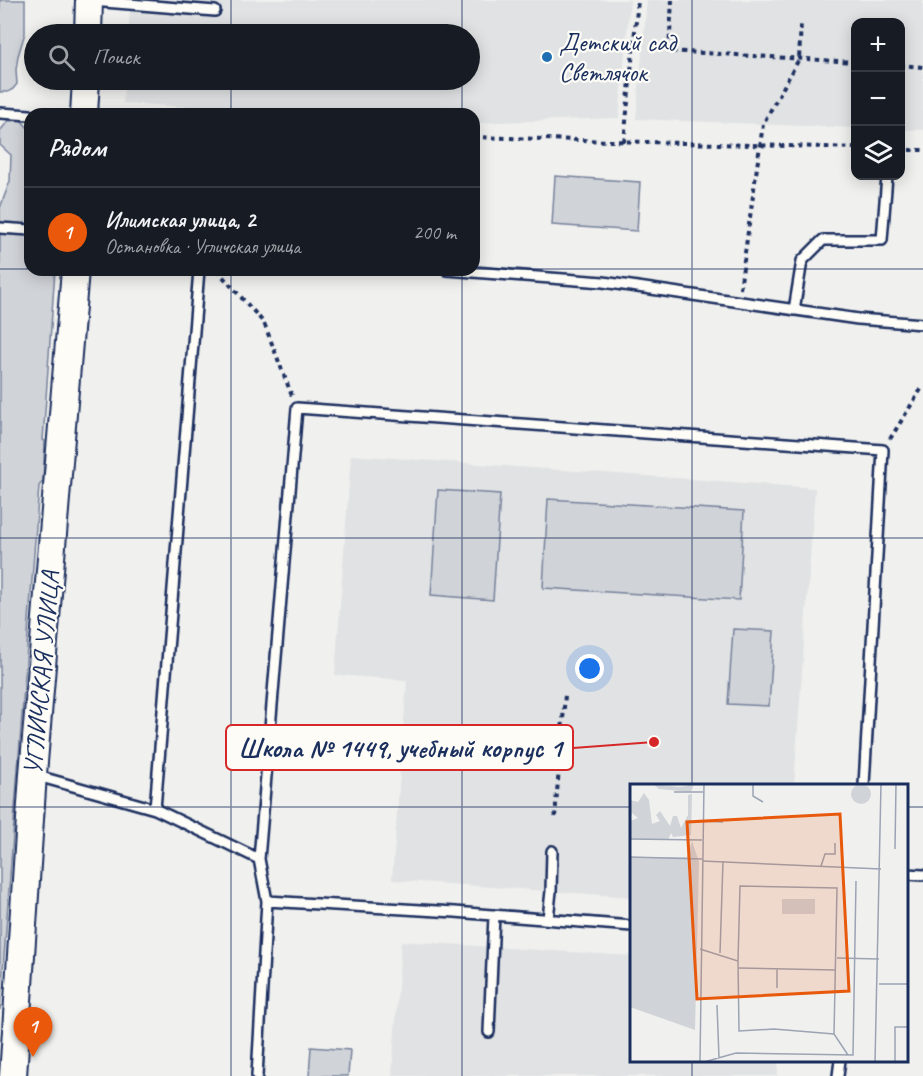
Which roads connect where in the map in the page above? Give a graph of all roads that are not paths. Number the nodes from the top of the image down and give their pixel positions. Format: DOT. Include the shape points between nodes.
graph roads {
  1 [pos="89,0"];
  2 [pos="215,12"];
  3 [pos="88,24"];
  4 [pos="85,90"];
  5 [pos="84,108"];
  6 [pos="0,113"];
  7 [pos="24,115"];
  8 [pos="887,180"];
  9 [pos="0,228"];
  10 [pos="24,230"];
  11 [pos="480,273"];
  12 [pos="74,276"];
  13 [pos="199,276"];
  14 [pos="794,310"];
  15 [pos="923,324"];
  16 [pos="33,774"];
  17 [pos="864,784"];
  18 [pos="155,809"];
  19 [pos="552,850"];
  20 [pos="260,859"];
  21 [pos="908,874"];
  22 [pos="923,875"];
  23 [pos="267,901"];
  24 [pos="494,915"];
  25 [pos="548,919"];
  26 [pos="630,926"];
  27 [pos="489,1032"];
  28 [pos="840,1061"];
  29 [pos="13,1076"];
  30 [pos="257,1076"];
  31 [pos="838,1076"];
  1 -- 2 [label="lane"];
  1 -- 3 [label="street"];
  4 -- 5 [label="street"];
  6 -- 7 [label="lane"];
  8 -- 14 [label="lane" via="882,240 823,240 802,261"];
  9 -- 10 [label="lane"];
  11 -- 14 [label="lane" via="603,282"];
  12 -- 16 [label="street, УГЛИЧСКАЯ УЛИЦА"];
  13 -- 18 [label="lane"];
  14 -- 15 [label="lane"];
  16 -- 18 [label="lane"];
  16 -- 29 [label="street, УГЛИЧСКАЯ УЛИЦА"];
  17 -- 20 [label="lane" via="883,450 297,408"];
  18 -- 20 [label="lane"];
  19 -- 25 [label="lane"];
  20 -- 23 [label="lane"];
  21 -- 22 [label="lane"];
  23 -- 24 [label="lane"];
  23 -- 30 [label="lane"];
  24 -- 25 [label="lane"];
  24 -- 27 [label="lane"];
  25 -- 26 [label="lane"];
  28 -- 31 [label="lane"];
}
